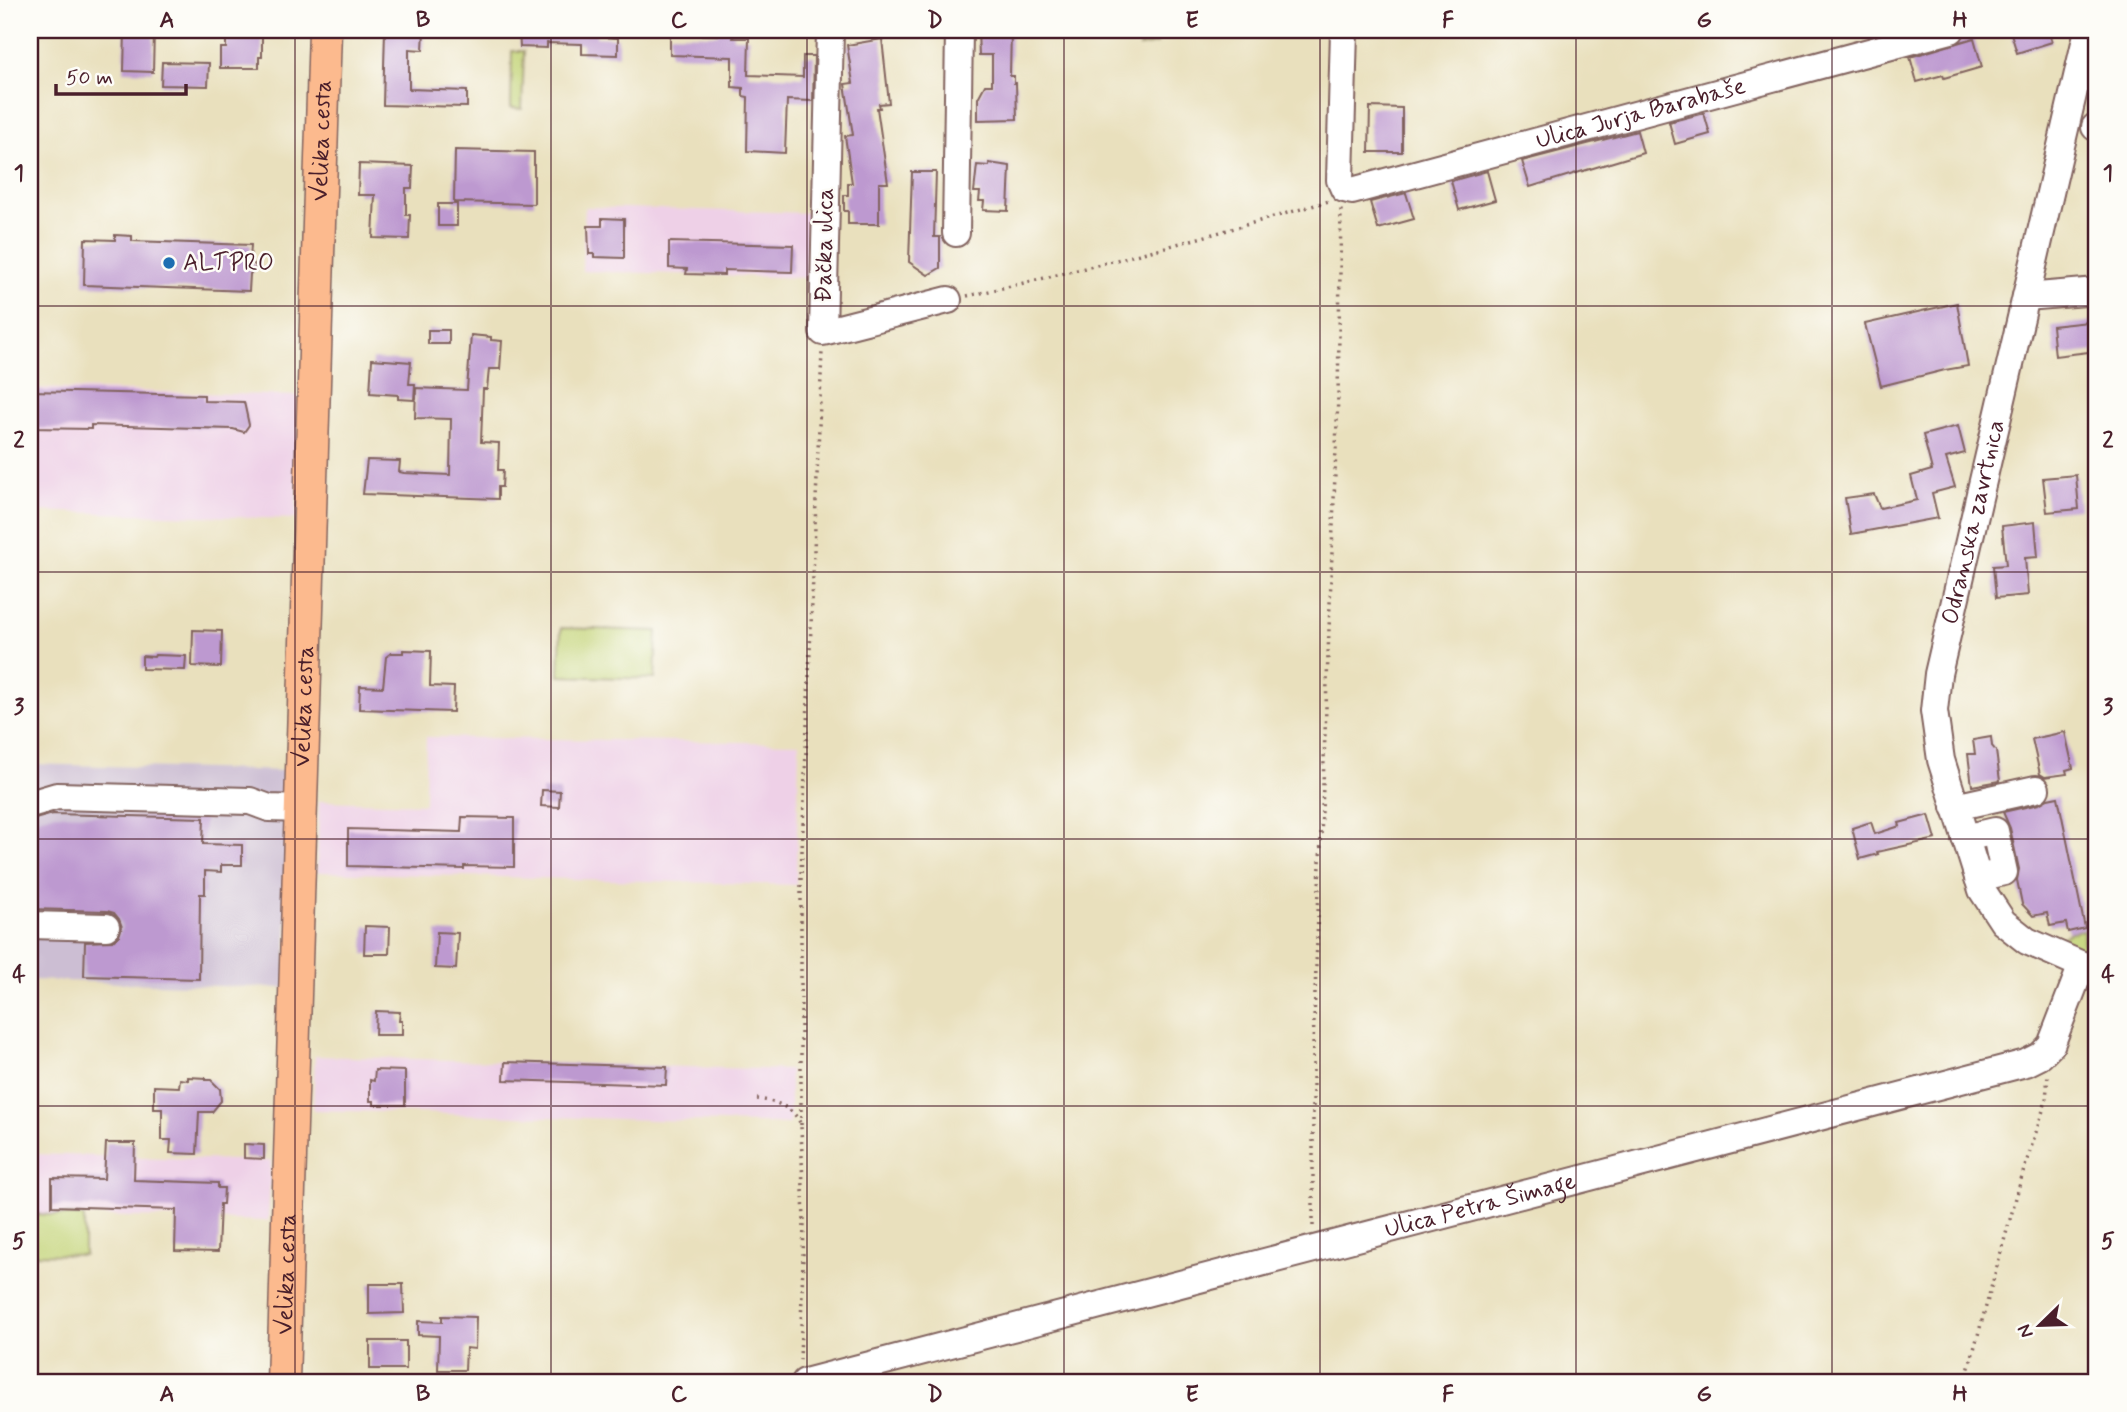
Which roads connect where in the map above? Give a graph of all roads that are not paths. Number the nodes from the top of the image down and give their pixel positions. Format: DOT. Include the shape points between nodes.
graph roads {
  1 [pos="325,30"];
  2 [pos="830,30"];
  3 [pos="959,30"];
  4 [pos="1344,30"];
  5 [pos="1951,30"];
  6 [pos="2088,30"];
  7 [pos="956,233"];
  8 [pos="2097,290"];
  9 [pos="2026,298"];
  10 [pos="948,300"];
  11 [pos="2036,789"];
  12 [pos="30,804"];
  13 [pos="1955,807"];
  14 [pos="300,809"];
  15 [pos="30,925"];
  16 [pos="106,927"];
  17 [pos="2090,963"];
  18 [pos="803,1376"];
  19 [pos="283,1382"];
  1 -- 14 [label="main road, Velika cesta"];
  2 -- 10 [label="street, Đačka ulica" via="823,332"];
  3 -- 7 [label="street"];
  4 -- 5 [label="street, Ulica Jurja Barabaše" via="1340,180 1345,188 1358,190"];
  6 -- 9 [label="street, Odranska zavrtnica"];
  8 -- 9 [label="street"];
  9 -- 13 [label="street, Odranska zavrtnica" via="1938,674 1934,710 1941,760"];
  11 -- 13 [label="street"];
  12 -- 14 [label="street" via="67,796 250,801 269,808"];
  13 -- 17 [label="street, Odranska zavrtnica" via="1982,890 2003,922 2027,941"];
  14 -- 19 [label="main road, Velika cesta"];
  15 -- 16 [label="street"];
  17 -- 18 [label="street, Ulica Petra Šimage" via="2051,1045 2026,1063 1313,1250"];
}
